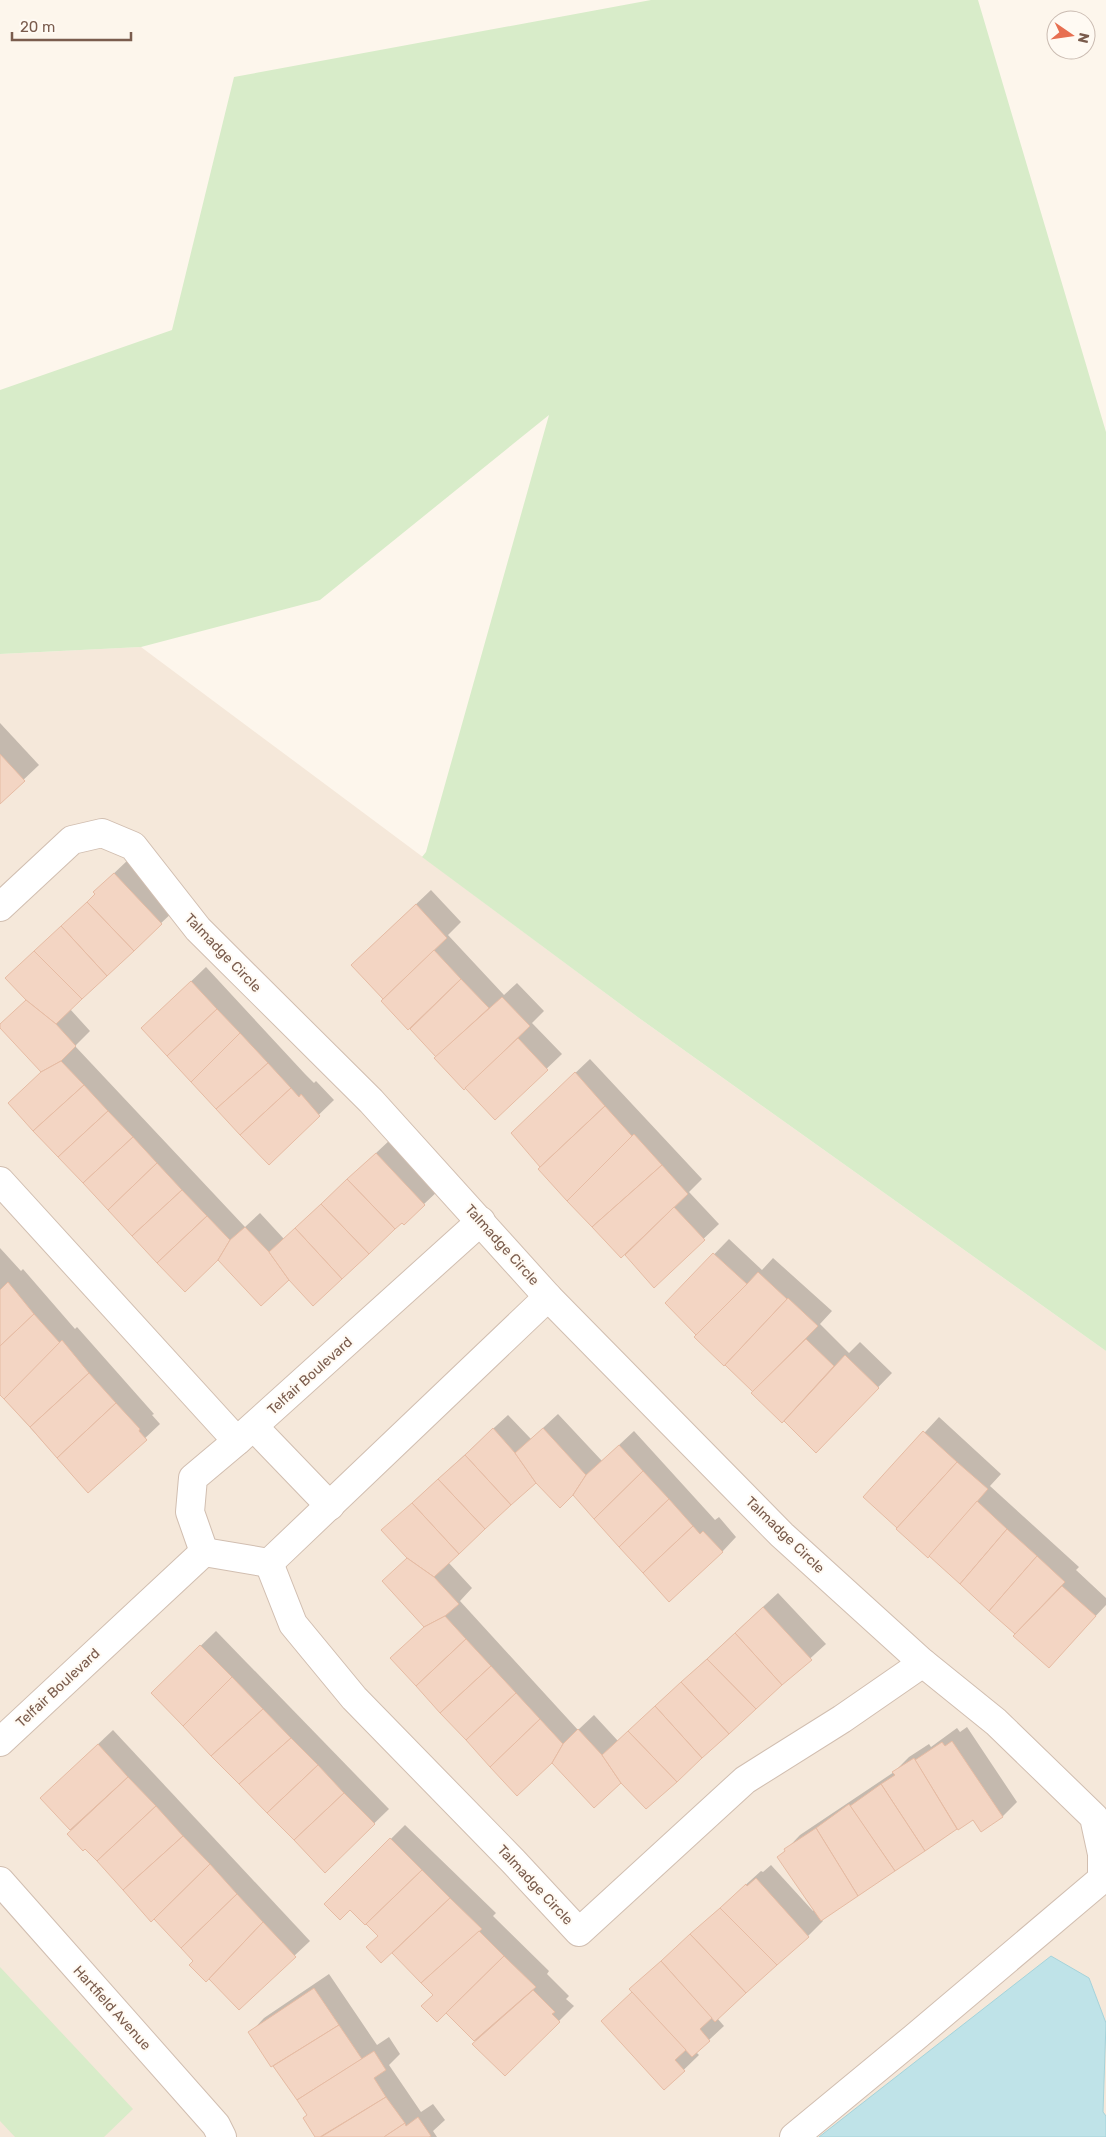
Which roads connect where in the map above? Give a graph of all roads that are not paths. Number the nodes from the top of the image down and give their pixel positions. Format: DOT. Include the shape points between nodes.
graph roads {
  1 [pos="0,907"];
  2 [pos="0,1181"];
  3 [pos="481,1221"];
  4 [pos="548,1297"];
  5 [pos="245,1434"];
  6 [pos="330,1506"];
  7 [pos="204,1552"];
  8 [pos="269,1563"];
  9 [pos="923,1663"];
  10 [pos="0,1742"];
  11 [pos="0,1881"];
  12 [pos="222,2137"];
  13 [pos="794,2137"];
  1 -- 3 [label="street, Talmadge Circle" via="72,840 102,833 133,846 198,929 372,1101"];
  2 -- 5 [label="street"];
  3 -- 4 [label="street, Talmadge Circle"];
  3 -- 5 [label="street, Telfair Boulevard"];
  4 -- 6 [label="street"];
  4 -- 9 [label="street, Talmadge Circle" via="782,1535"];
  5 -- 6 [label="street"];
  5 -- 7 [label="street, Telfair Boulevard" via="193,1478 190,1512"];
  6 -- 8 [label="street"];
  7 -- 8 [label="street"];
  7 -- 10 [label="street, Telfair Boulevard"];
  8 -- 9 [label="street, Talmadge Circle" via="293,1624 354,1698 579,1932 745,1780 842,1720"];
  9 -- 13 [label="street" via="996,1722 1094,1817 1102,1854 1102,1879"];
  11 -- 12 [label="street, Hartfield Avenue" via="216,2125"];
}
